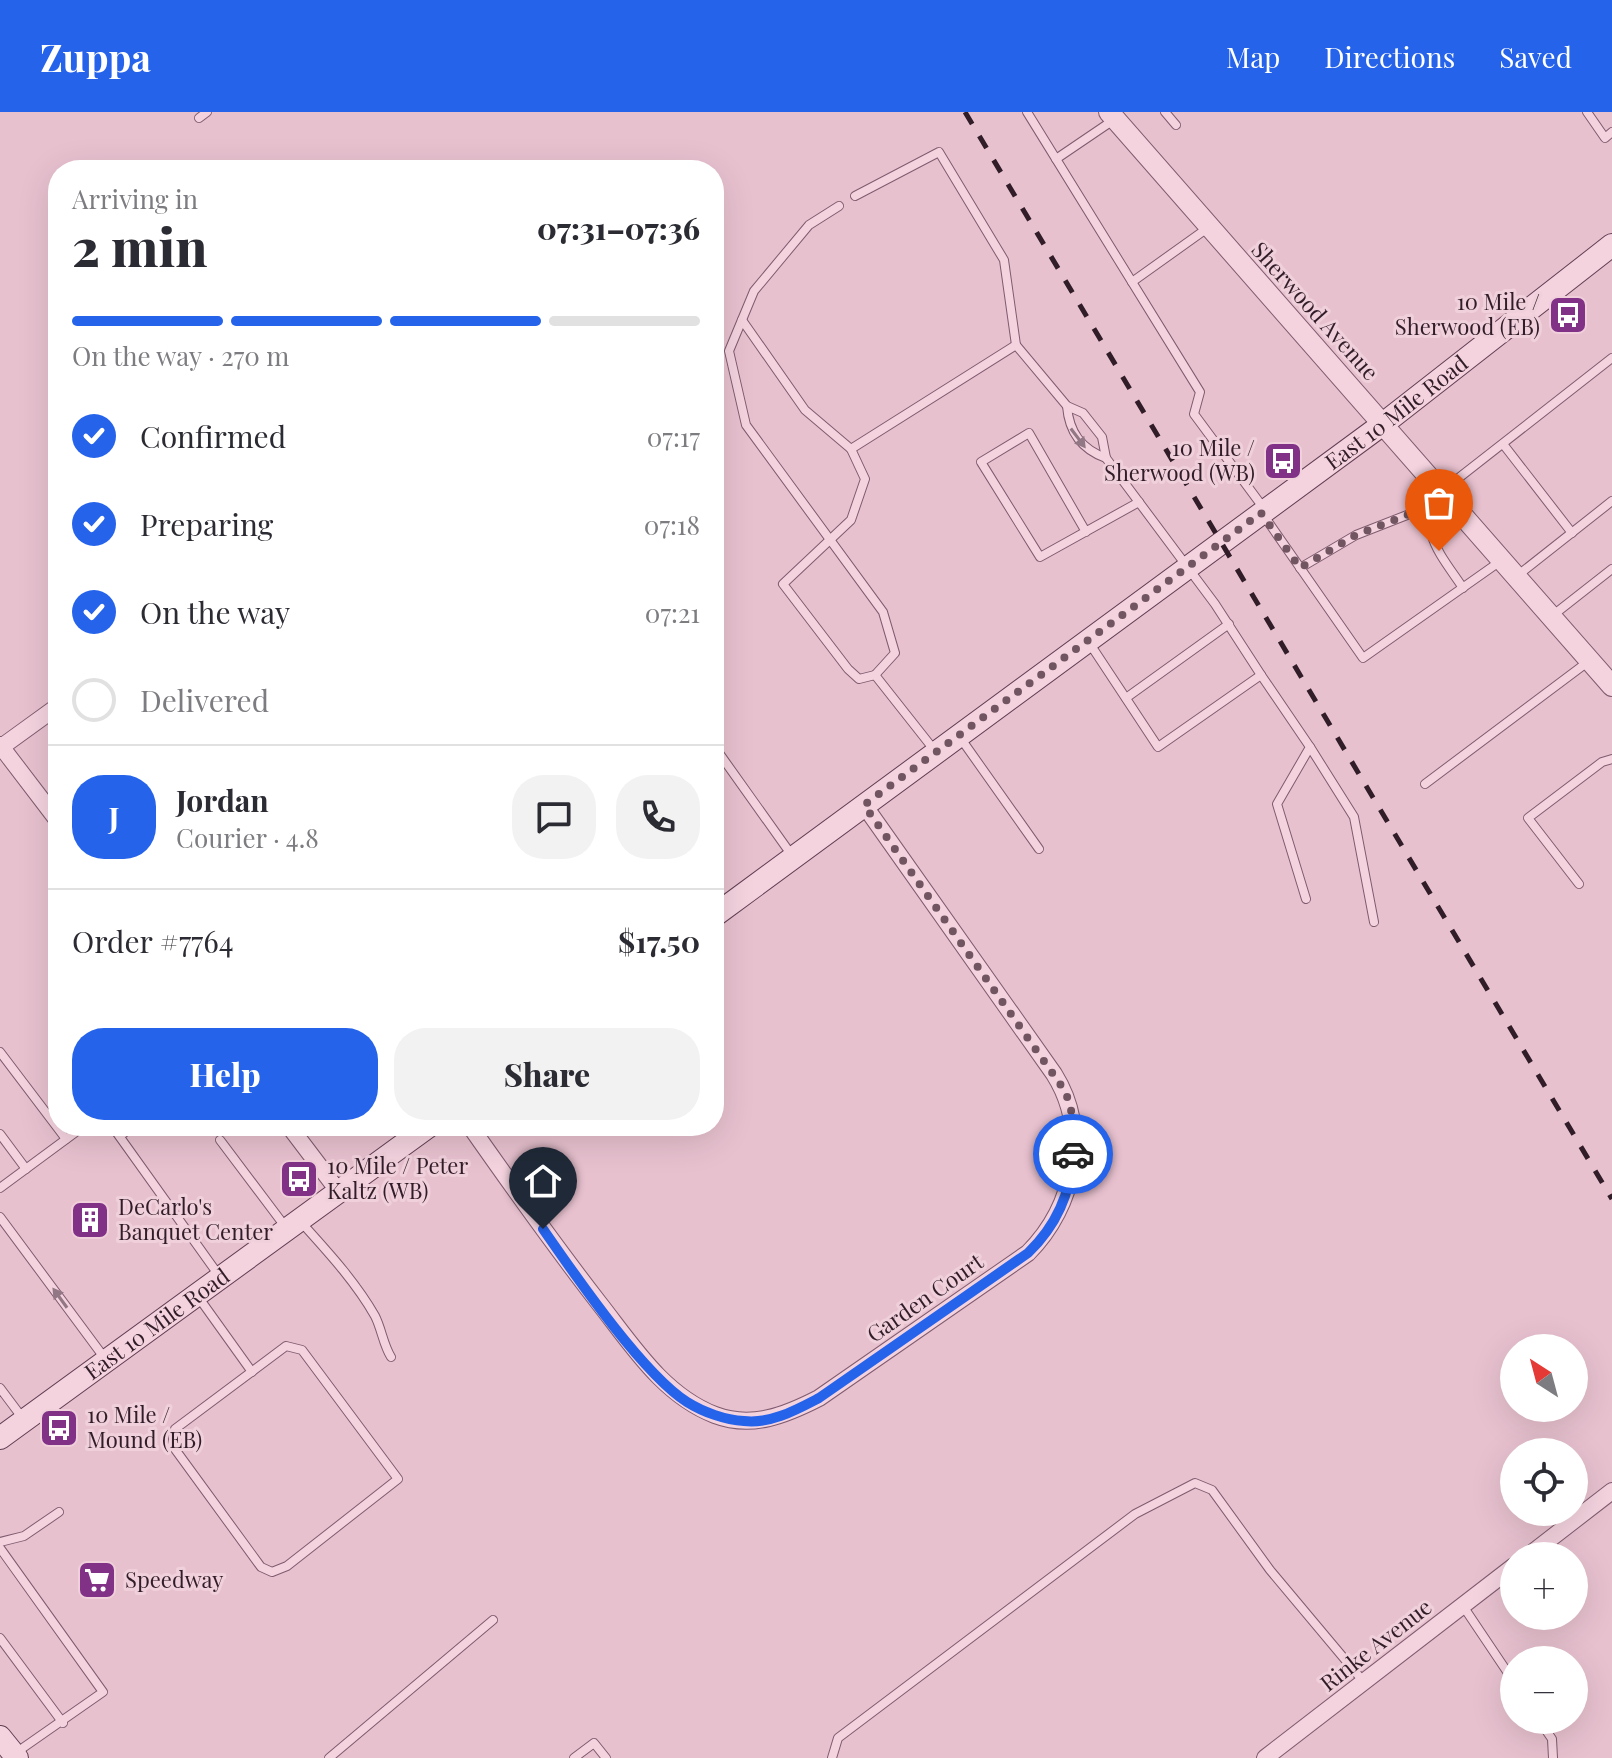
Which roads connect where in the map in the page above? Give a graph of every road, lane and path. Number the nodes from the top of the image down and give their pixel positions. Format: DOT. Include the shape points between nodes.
graph roads {
  1 [pos="1027,112"];
  2 [pos="1165,112"];
  3 [pos="1587,112"];
  4 [pos="1112,115"];
  5 [pos="1176,125"];
  6 [pos="1612,132"];
  7 [pos="1056,159"];
  8 [pos="855,196"];
  9 [pos="839,206"];
  10 [pos="1209,227"];
  11 [pos="1612,245"];
  12 [pos="1132,282"];
  13 [pos="742,320"];
  14 [pos="1016,345"];
  15 [pos="1612,358"];
  16 [pos="1067,406"];
  17 [pos="1383,424"];
  18 [pos="1503,444"];
  19 [pos="851,449"];
  20 [pos="1106,458"];
  21 [pos="1436,499"];
  22 [pos="1612,501"];
  23 [pos="1139,502"];
  24 [pos="1263,511"];
  25 [pos="1086,532"];
  26 [pos="1572,533"];
  27 [pos="829,541"];
  28 [pos="1502,560"];
  29 [pos="1187,567"];
  30 [pos="1300,568"];
  31 [pos="1612,569"];
  32 [pos="1516,576"];
  33 [pos="1463,588"];
  34 [pos="1551,617"];
  35 [pos="1229,624"];
  36 [pos="1087,640"];
  37 [pos="1590,660"];
  38 [pos="875,675"];
  39 [pos="1261,675"];
  40 [pos="1612,686"];
  41 [pos="1126,698"];
  42 [pos="48,713"];
  43 [pos="959,735"];
  44 [pos="1,747"];
  45 [pos="1310,747"];
  46 [pos="935,752"];
  47 [pos="1612,759"];
  48 [pos="724,760"];
  49 [pos="1425,784"];
  50 [pos="864,805"];
  51 [pos="48,808"];
  52 [pos="1039,849"];
  53 [pos="794,857"];
  54 [pos="1579,884"];
  55 [pos="1306,899"];
  56 [pos="724,909"];
  57 [pos="1374,922"];
  58 [pos="0,1052"];
  59 [pos="48,1115"];
  60 [pos="0,1134"];
  61 [pos="64,1136"];
  62 [pos="70,1136"];
  63 [pos="120,1136"];
  64 [pos="300,1136"];
  65 [pos="415,1136"];
  66 [pos="477,1136"];
  67 [pos="66,1139"];
  68 [pos="220,1140"];
  69 [pos="26,1169"];
  70 [pos="0,1188"];
  71 [pos="339,1192"];
  72 [pos="0,1217"];
  73 [pos="293,1225"];
  74 [pos="220,1278"];
  75 [pos="197,1295"];
  76 [pos="391,1357"];
  77 [pos="106,1361"];
  78 [pos="252,1372"];
  79 [pos="0,1388"];
  80 [pos="24,1421"];
  81 [pos="0,1438"];
  82 [pos="1612,1491"];
  83 [pos="59,1512"];
  84 [pos="0,1542"];
  85 [pos="1546,1542"];
  86 [pos="0,1548"];
  87 [pos="1500,1577"];
  88 [pos="1463,1606"];
  89 [pos="493,1620"];
  90 [pos="0,1638"];
  91 [pos="1500,1661"];
  92 [pos="1364,1682"];
  93 [pos="63,1723"];
  94 [pos="1549,1734"];
  95 [pos="10,1749"];
  96 [pos="329,1758"];
  97 [pos="574,1758"];
  98 [pos="606,1758"];
  99 [pos="832,1758"];
  100 [pos="1265,1758"];
  101 [pos="1553,1758"];
  1 -- 7 [label="lane"];
  2 -- 5 [label="lane"];
  3 -- 6 [label="lane" via="1605,138"];
  4 -- 7 [label="lane"];
  4 -- 10 [label="street, Sherwood Avenue"];
  7 -- 12 [label="lane"];
  8 -- 14 [label="lane" via="939,152 1004,260"];
  9 -- 13 [label="lane" via="809,225 754,291"];
  10 -- 12 [label="lane"];
  10 -- 17 [label="street, Sherwood Avenue"];
  11 -- 17 [label="main road, East 10 Mile Road"];
  12 -- 24 [label="lane" via="1200,392 1194,414"];
  13 -- 19 [label="lane" via="805,410"];
  13 -- 27 [label="lane" via="729,351 746,425"];
  14 -- 16 [label="lane"];
  14 -- 19 [label="lane"];
  15 -- 18 [label="lane"];
  16 -- 20 [label="lane" via="1083,413 1102,437"];
  16 -- 20 [label="lane, one-way" via="1068,425 1088,452"];
  17 -- 21 [label="street, Sherwood Avenue"];
  17 -- 24 [label="main road, East 10 Mile Road"];
  18 -- 21 [label="lane"];
  18 -- 26 [label="lane"];
  19 -- 27 [label="lane" via="865,479 851,520"];
  20 -- 23 [label="lane"];
  21 -- 28 [label="street, Sherwood Avenue"];
  21 -- 30 [label="lane" via="1356,535"];
  21 -- 33 [label="lane" via="1428,525"];
  22 -- 26 [label="lane"];
  23 -- 25 [label="lane"];
  23 -- 29 [label="lane"];
  24 -- 29 [label="main road, East 10 Mile Road"];
  24 -- 30 [label="lane"];
  25 -- 25 [label="lane" via="1040,557 981,462 1029,433"];
  26 -- 32 [label="lane"];
  27 -- 38 [label="lane" via="883,612 895,653"];
  27 -- 38 [label="lane" via="783,584 848,669 859,679"];
  28 -- 32 [label="street, Sherwood Avenue"];
  28 -- 33 [label="lane"];
  29 -- 35 [label="lane"];
  29 -- 36 [label="main road, East 10 Mile Road"];
  30 -- 33 [label="lane" via="1363,658"];
  31 -- 34 [label="lane"];
  32 -- 34 [label="street, Sherwood Avenue"];
  34 -- 37 [label="street, Sherwood Avenue"];
  35 -- 39 [label="lane"];
  35 -- 41 [label="lane"];
  36 -- 41 [label="lane"];
  36 -- 43 [label="main road, East 10 Mile Road"];
  37 -- 40 [label="street, Sherwood Avenue"];
  37 -- 49 [label="lane"];
  38 -- 46 [label="lane"];
  39 -- 41 [label="lane" via="1158,747"];
  39 -- 45 [label="lane"];
  42 -- 44 [label="street"];
  43 -- 46 [label="main road, East 10 Mile Road"];
  43 -- 52 [label="lane"];
  44 -- 51 [label="street"];
  45 -- 55 [label="lane" via="1277,804"];
  45 -- 57 [label="lane" via="1354,817"];
  46 -- 50 [label="main road, East 10 Mile Road"];
  47 -- 54 [label="lane" via="1528,818"];
  48 -- 53 [label="lane"];
  50 -- 53 [label="main road, East 10 Mile Road"];
  50 -- 66 [label="street, Garden Court" via="1054,1074 1071,1108 1072,1175 1055,1221 1028,1253 819,1398 784,1416 746,1422 717,1416 687,1402 655,1374"];
  53 -- 56 [label="main road, East 10 Mile Road"];
  58 -- 59 [label="lane"];
  60 -- 69 [label="lane"];
  61 -- 67 [label="lane"];
  62 -- 67 [label="lane"];
  63 -- 74 [label="lane"];
  64 -- 71 [label="street"];
  65 -- 71 [label="main road, East 10 Mile Road"];
  67 -- 69 [label="lane"];
  68 -- 73 [label="lane"];
  69 -- 70 [label="lane"];
  71 -- 73 [label="main road, East 10 Mile Road"];
  77 -- 72 [label="lane, one-way"];
  73 -- 74 [label="main road, East 10 Mile Road"];
  73 -- 76 [label="lane" via="361,1293"];
  74 -- 75 [label="main road, East 10 Mile Road"];
  75 -- 77 [label="main road, East 10 Mile Road"];
  75 -- 78 [label="lane"];
  77 -- 80 [label="main road, East 10 Mile Road"];
  78 -- 78 [label="lane" via="175,1429 171,1438 261,1567 272,1572 287,1566 398,1479 302,1350 286,1346"];
  79 -- 80 [label="lane"];
  80 -- 81 [label="main road, East 10 Mile Road"];
  82 -- 85 [label="street"];
  83 -- 84 [label="lane" via="24,1536"];
  86 -- 93 [label="lane" via="103,1692"];
  87 -- 88 [label="street, Rinke Avenue"];
  88 -- 91 [label="lane"];
  88 -- 92 [label="street, Rinke Avenue"];
  89 -- 96 [label="lane"];
  90 -- 93 [label="lane"];
  92 -- 99 [label="lane" via="1270,1570 1212,1490 1195,1483 1135,1514 987,1623 838,1738"];
  92 -- 100 [label="street, Rinke Avenue"];
  93 -- 95 [label="lane"];
  94 -- 101 [label="lane"];
  97 -- 98 [label="lane" via="594,1743"];
}
